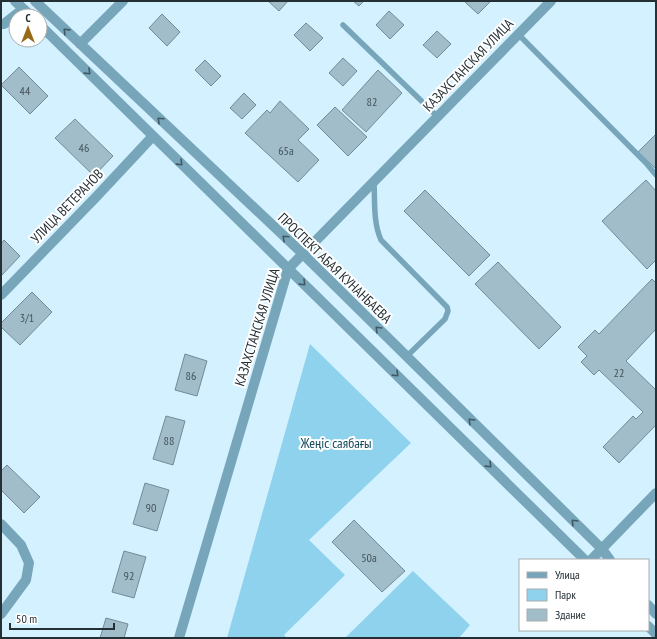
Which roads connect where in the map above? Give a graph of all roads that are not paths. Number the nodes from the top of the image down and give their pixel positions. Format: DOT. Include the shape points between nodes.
graph roads {
  1 [pos="15,1"];
  2 [pos="35,1"];
  3 [pos="123,1"];
  4 [pos="544,3"];
  5 [pos="23,8"];
  6 [pos="343,25"];
  7 [pos="48,33"];
  8 [pos="518,34"];
  9 [pos="80,44"];
  10 [pos="438,116"];
  11 [pos="152,136"];
  12 [pos="656,175"];
  13 [pos="374,182"];
  14 [pos="303,254"];
  15 [pos="288,269"];
  16 [pos="1,295"];
  17 [pos="406,357"];
  18 [pos="656,493"];
  19 [pos="1,524"];
  20 [pos="602,549"];
  21 [pos="584,559"];
  22 [pos="592,559"];
  23 [pos="609,559"];
  24 [pos="649,606"];
  25 [pos="1,614"];
  26 [pos="656,614"];
  27 [pos="179,638"];
  1 -- 5 [label="street"];
  9 -- 2 [label="street, ПРОСПЕКТ АБАЯ КУНАНБАЕВА, one-way"];
  3 -- 9 [label="street"];
  4 -- 8 [label="street, КАЗАХСТАНСКАЯ УЛИЦА"];
  6 -- 10 [label="lane"];
  7 -- 11 [label="street, one-way"];
  8 -- 10 [label="street, КАЗАХСТАНСКАЯ УЛИЦА"];
  8 -- 12 [label="lane"];
  14 -- 9 [label="street, ПРОСПЕКТ АБАЯ КУНАНБАЕВА, one-way"];
  10 -- 13 [label="street, КАЗАХСТАНСКАЯ УЛИЦА"];
  11 -- 15 [label="street, one-way"];
  11 -- 16 [label="street, УЛИЦА ВЕТЕРАНОВ"];
  13 -- 14 [label="street, КАЗАХСТАНСКАЯ УЛИЦА"];
  13 -- 17 [label="lane" via="375,219 381,240 447,307 448,311 445,319"];
  14 -- 15 [label="street, КАЗАХСТАНСКАЯ УЛИЦА"];
  17 -- 14 [label="street, ПРОСПЕКТ АБАЯ КУНАНБАЕВА, one-way"];
  15 -- 21 [label="street, one-way"];
  15 -- 27 [label="street, КАЗАХСТАНСКАЯ УЛИЦА"];
  20 -- 17 [label="street, ПРОСПЕКТ АБАЯ КУНАНБАЕВА, one-way"];
  18 -- 20 [label="street"];
  19 -- 25 [label="street" via="21,545 29,563 26,580"];
  20 -- 22 [label="street"];
  20 -- 23 [label="street, ПРОСПЕКТ АБАЯ КУНАНБАЕВА"];
  24 -- 26 [label="street"];
}
